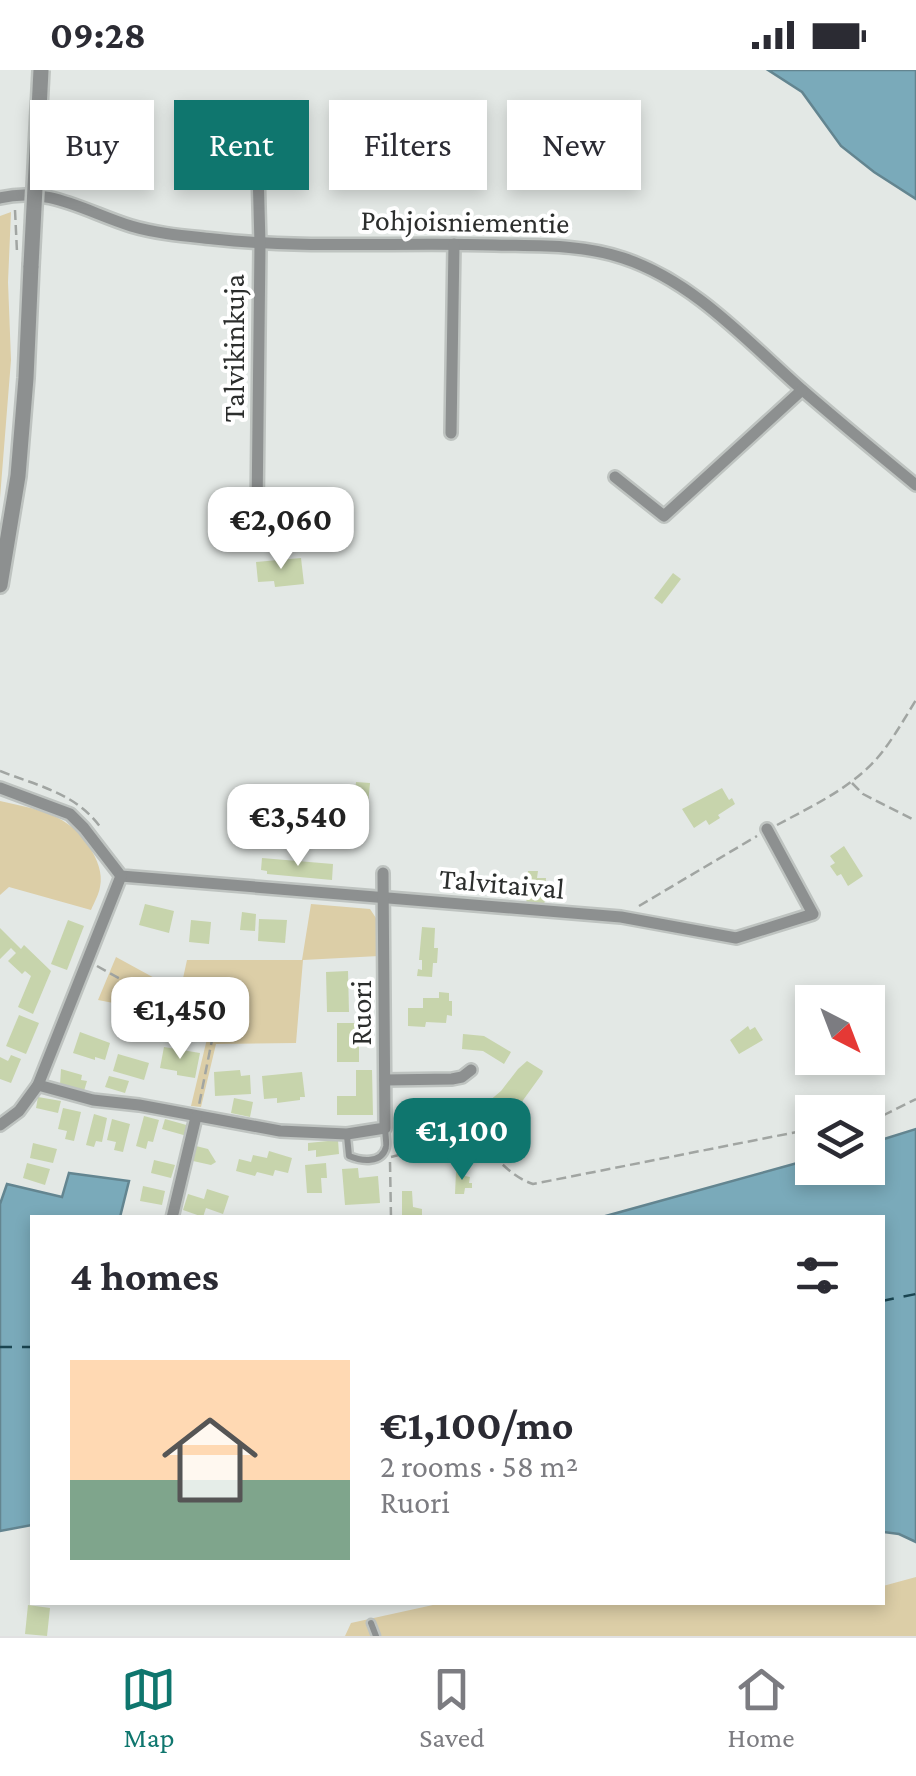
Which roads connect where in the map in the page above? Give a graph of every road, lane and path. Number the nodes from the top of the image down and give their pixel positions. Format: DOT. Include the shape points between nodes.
graph roads {
  1 [pos="41,70"];
  2 [pos="259,190"];
  3 [pos="0,198"];
  4 [pos="15,206"];
  5 [pos="260,244"];
  6 [pos="454,244"];
  7 [pos="24,264"];
  8 [pos="802,390"];
  9 [pos="451,433"];
  10 [pos="615,477"];
  11 [pos="916,485"];
  12 [pos="257,492"];
  13 [pos="257,512"];
  14 [pos="305,516"];
  15 [pos="0,584"];
  16 [pos="916,700"];
  17 [pos="0,772"];
  18 [pos="851,782"];
  19 [pos="0,788"];
  20 [pos="916,821"];
  21 [pos="100,828"];
  22 [pos="768,829"];
  23 [pos="383,873"];
  24 [pos="121,876"];
  25 [pos="384,898"];
  26 [pos="621,917"];
  27 [pos="88,960"];
  28 [pos="472,1070"];
  29 [pos="385,1080"];
  30 [pos="38,1085"];
  31 [pos="916,1100"];
  32 [pos="885,1114"];
  33 [pos="196,1117"];
  34 [pos="0,1124"];
  35 [pos="385,1128"];
  36 [pos="795,1132"];
  37 [pos="347,1134"];
  38 [pos="386,1146"];
  39 [pos="390,1157"];
  40 [pos="173,1215"];
  41 [pos="391,1215"];
  42 [pos="372,1623"];
  43 [pos="376,1636"];
  1 -- 7 [label="street, bridge"];
  2 -- 5 [label="street, Talvikinkuja"];
  3 -- 5 [label="street, Pohjoisniementie" via="56,198 158,233"];
  4 -- 7 [label="path"];
  5 -- 6 [label="street, Pohjoisniementie"];
  5 -- 12 [label="street, Talvikinkuja"];
  6 -- 8 [label="street, Pohjoisniementie" via="575,247 624,258 667,277 709,307"];
  6 -- 9 [label="street"];
  7 -- 15 [label="street" via="26,378"];
  8 -- 10 [label="street" via="664,516"];
  8 -- 11 [label="street, Pohjoisniementie"];
  12 -- 13 [label="street, Talvikinkuja"];
  12 -- 14 [label="street"];
  16 -- 18 [label="path" via="885,750"];
  17 -- 21 [label="path" via="76,801"];
  18 -- 20 [label="path"];
  18 -- 22 [label="path"];
  19 -- 24 [label="street" via="70,814"];
  22 -- 26 [label="path"];
  22 -- 26 [label="street, Talvitaival" via="813,914 736,938"];
  23 -- 25 [label="street, Ruori"];
  24 -- 25 [label="street, Talvitaival"];
  24 -- 27 [label="street"];
  25 -- 26 [label="street, Talvitaival"];
  25 -- 29 [label="street, Ruori"];
  27 -- 30 [label="street"];
  27 -- 33 [label="path" via="176,1005 214,1012"];
  28 -- 29 [label="street" via="462,1077"];
  29 -- 35 [label="street, Ruori"];
  30 -- 33 [label="street"];
  30 -- 34 [label="street"];
  31 -- 32 [label="path"];
  33 -- 37 [label="street" via="280,1132"];
  33 -- 40 [label="street"];
  35 -- 37 [label="street"];
  35 -- 38 [label="lane"];
  36 -- 39 [label="path" via="533,1184 484,1147"];
  37 -- 38 [label="lane" via="354,1159 371,1160"];
  38 -- 39 [label="path"];
  39 -- 41 [label="path"];
  42 -- 43 [label="lane"];
}
